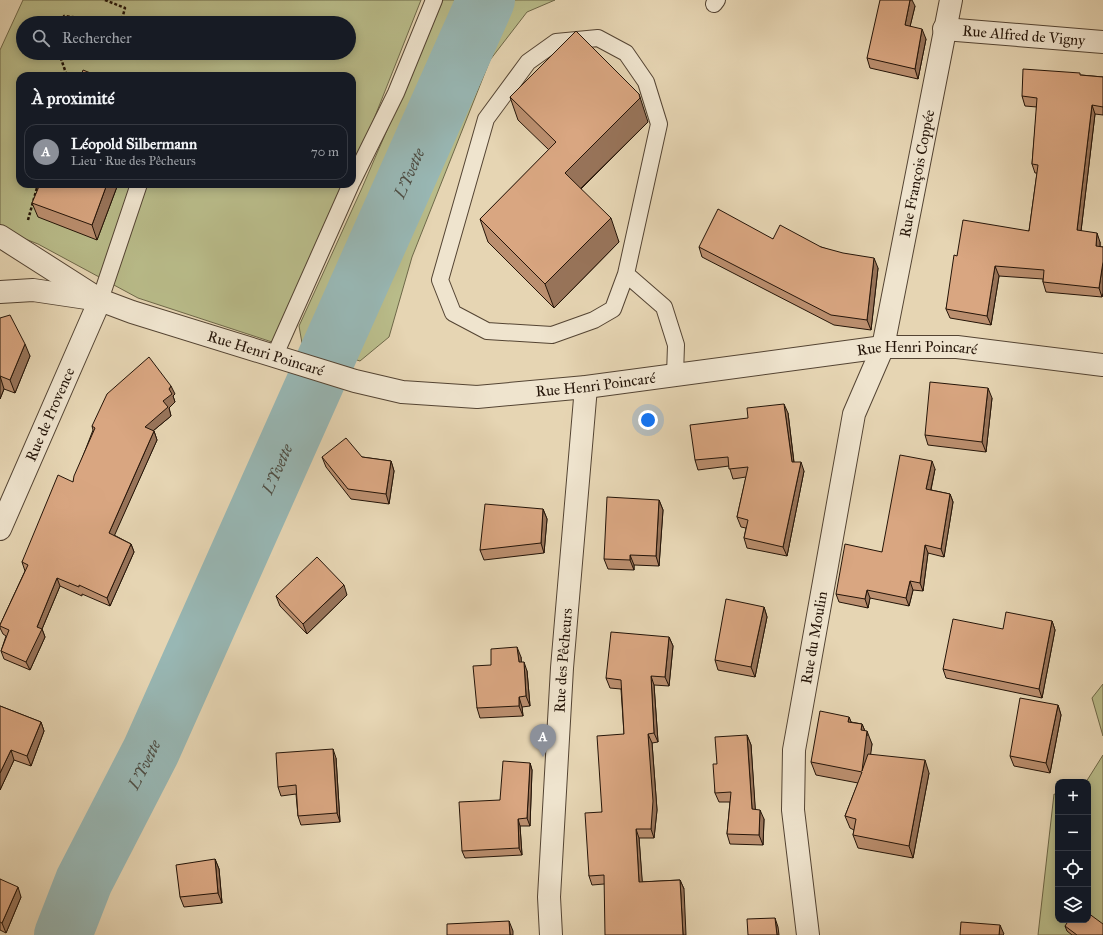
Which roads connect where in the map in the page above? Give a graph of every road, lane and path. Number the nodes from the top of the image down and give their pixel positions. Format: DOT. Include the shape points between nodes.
graph roads {
  1 [pos="105,0"];
  2 [pos="434,0"];
  3 [pos="951,0"];
  4 [pos="123,16"];
  5 [pos="944,29"];
  6 [pos="1103,42"];
  7 [pos="61,60"];
  8 [pos="66,72"];
  9 [pos="356,171"];
  10 [pos="37,188"];
  11 [pos="138,188"];
  12 [pos="348,188"];
  13 [pos="0,236"];
  14 [pos="24,250"];
  15 [pos="626,274"];
  16 [pos="0,292"];
  17 [pos="100,300"];
  18 [pos="883,347"];
  19 [pos="282,359"];
  20 [pos="1103,365"];
  21 [pos="675,375"];
  22 [pos="586,387"];
  23 [pos="0,529"];
  24 [pos="551,935"];
  25 [pos="808,935"];
  1 -- 4 [label="path" via="125,8"];
  2 -- 9 [label="lane" via="396,93"];
  3 -- 5 [label="street, Rue François Coppée"];
  5 -- 6 [label="street, Rue Alfred de Vigny"];
  5 -- 18 [label="street, Rue François Coppée" via="915,192"];
  7 -- 8 [label="path"];
  10 -- 14 [label="path" via="23,236"];
  11 -- 17 [label="lane"];
  12 -- 19 [label="lane"];
  13 -- 14 [label="street"];
  14 -- 17 [label="street"];
  15 -- 15 [label="lane" via="660,124 646,82 626,53 598,38 556,42 528,62 486,119 440,280 453,313 487,331 552,335 594,320 612,309"];
  15 -- 21 [label="lane" via="664,307 676,345"];
  16 -- 17 [label="street" via="33,290"];
  17 -- 19 [label="street, Rue Henri Poincaré"];
  17 -- 23 [label="street, Rue de Provence"];
  18 -- 20 [label="street, Rue Henri Poincaré" via="957,347"];
  18 -- 21 [label="street, Rue Henri Poincaré"];
  18 -- 25 [label="street, Rue du Moulin" via="854,414 794,750 793,810"];
  19 -- 22 [label="street, Rue Henri Poincaré" via="402,392 477,397"];
  21 -- 22 [label="street, Rue Henri Poincaré"];
  22 -- 24 [label="street, Rue des Pêcheurs" via="562,668 549,897"];
}
